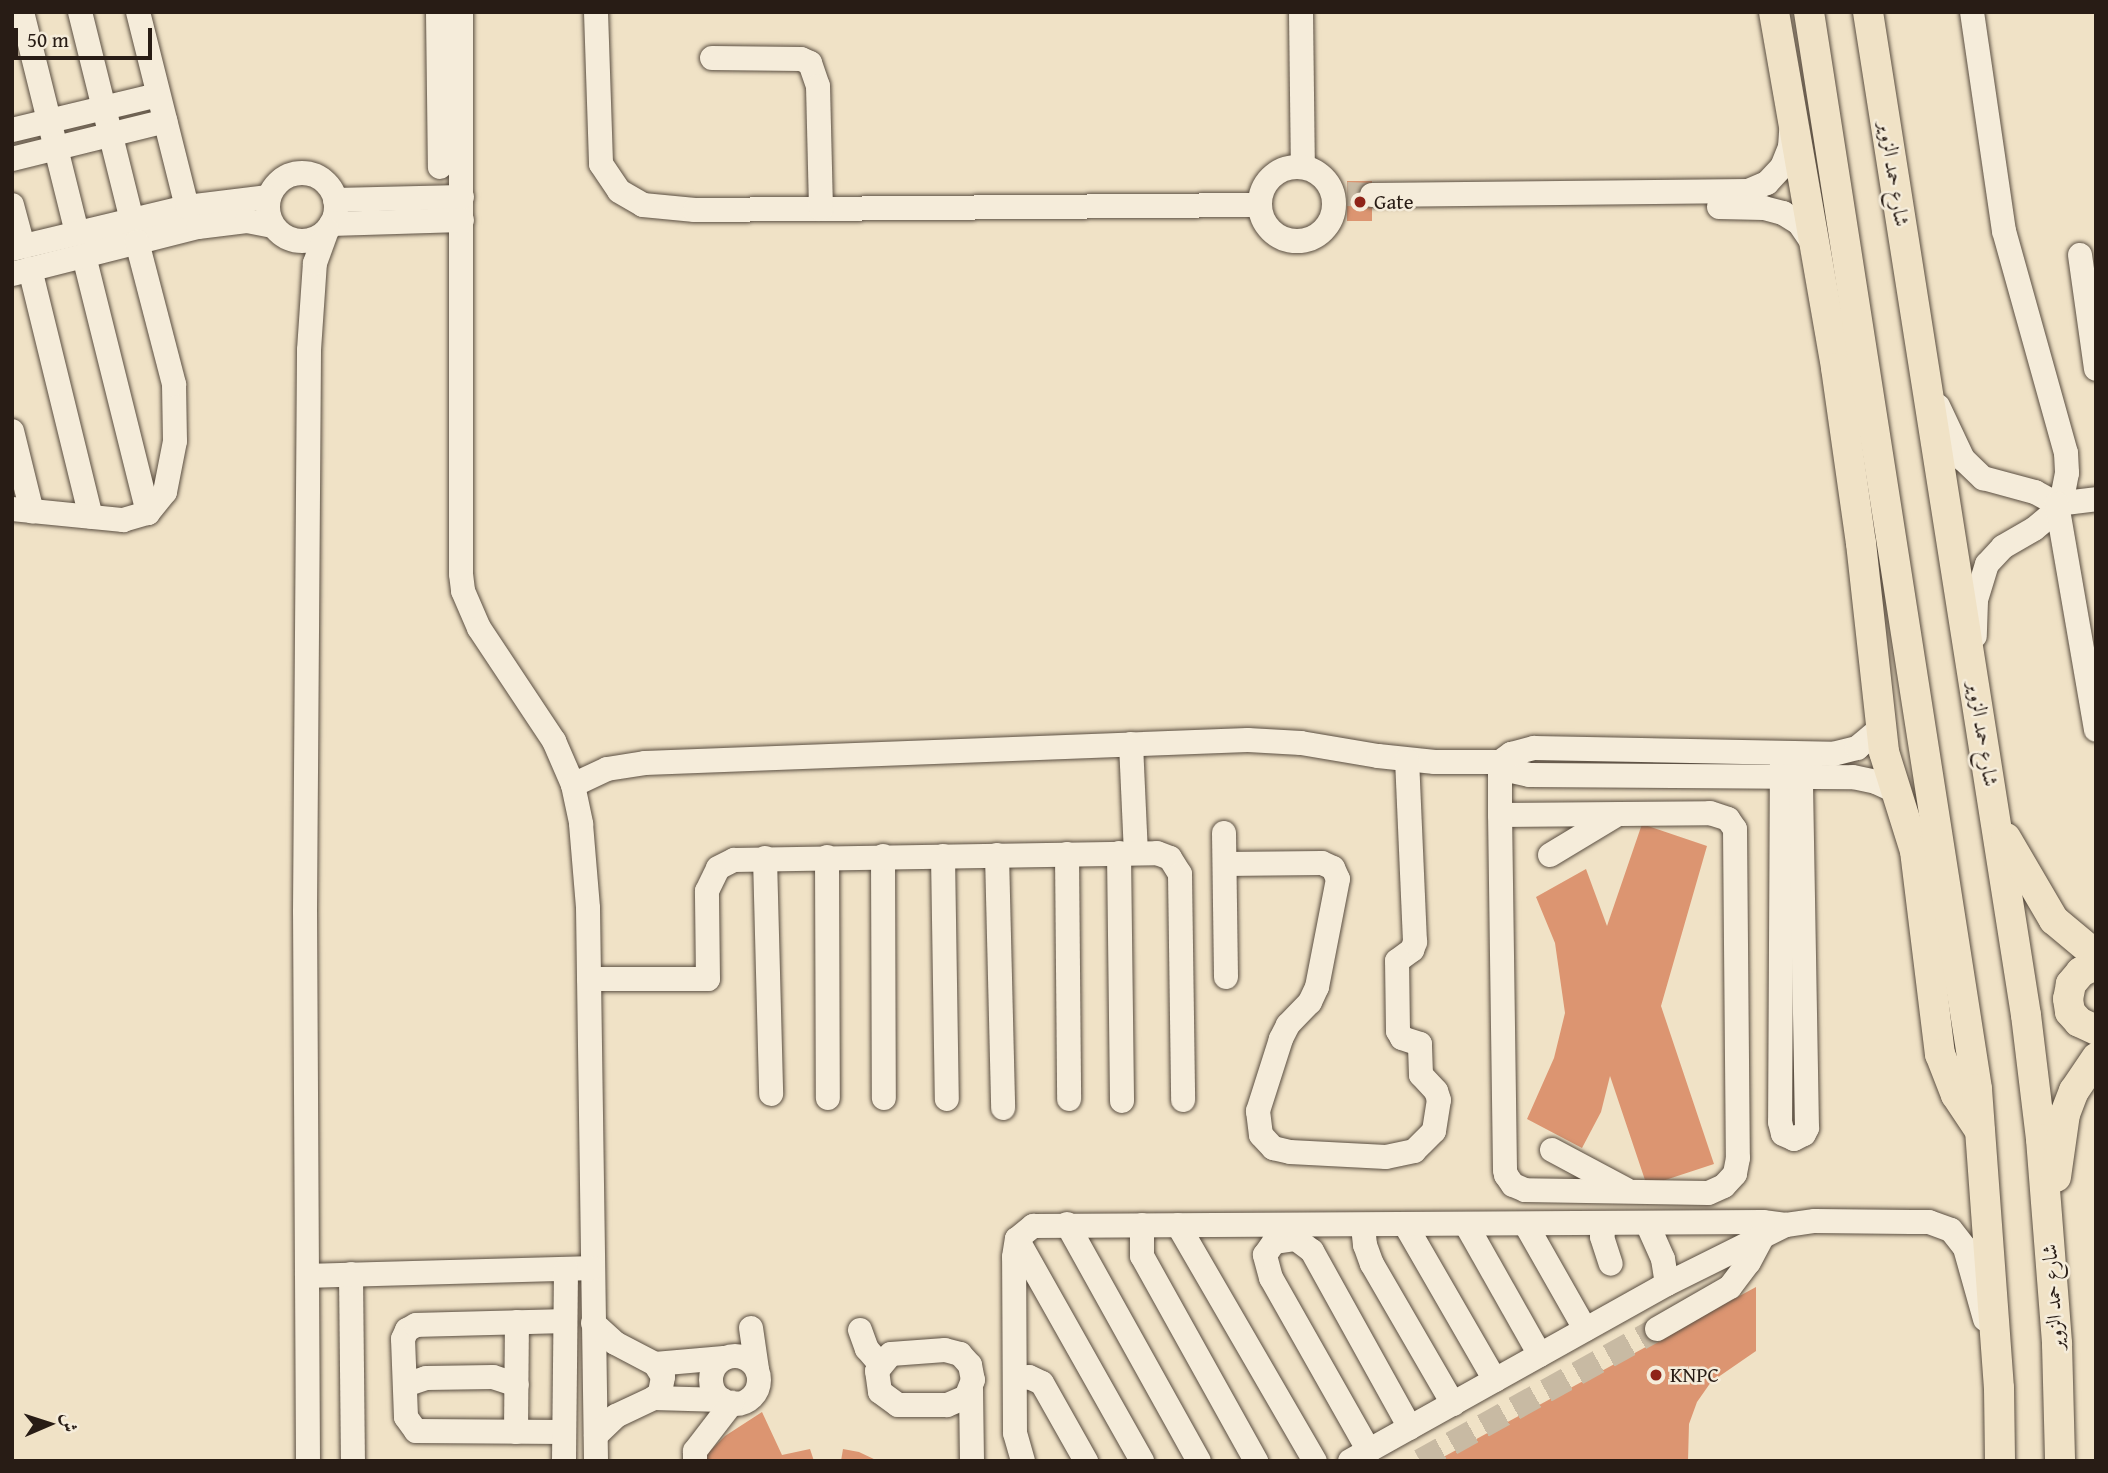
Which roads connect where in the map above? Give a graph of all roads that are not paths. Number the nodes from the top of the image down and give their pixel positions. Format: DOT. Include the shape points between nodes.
graph roads {
  1 [pos="22,12"];
  2 [pos="80,12"];
  3 [pos="138,12"];
  4 [pos="438,12"];
  5 [pos="461,12"];
  6 [pos="596,12"];
  7 [pos="1301,12"];
  8 [pos="1774,12"];
  9 [pos="1809,12"];
  10 [pos="1868,12"];
  11 [pos="1972,12"];
  12 [pos="712,58"];
  13 [pos="158,94"];
  14 [pos="104,108"];
  15 [pos="1791,113"];
  16 [pos="49,121"];
  17 [pos="165,121"];
  18 [pos="12,130"];
  19 [pos="111,135"];
  20 [pos="56,148"];
  21 [pos="12,159"];
  22 [pos="440,167"];
  23 [pos="1303,167"];
  24 [pos="268,197"];
  25 [pos="12,205"];
  26 [pos="1260,205"];
  27 [pos="187,207"];
  28 [pos="462,209"];
  29 [pos="821,209"];
  30 [pos="331,218"];
  31 [pos="135,231"];
  32 [pos="281,232"];
  33 [pos="81,245"];
  34 [pos="1814,245"];
  35 [pos="2080,255"];
  36 [pos="19,260"];
  37 [pos="309,350"];
  38 [pos="1924,366"];
  39 [pos="2096,369"];
  40 [pos="12,431"];
  41 [pos="2096,499"];
  42 [pos="2057,504"];
  43 [pos="22,511"];
  44 [pos="148,513"];
  45 [pos="91,517"];
  46 [pos="1973,671"];
  47 [pos="1881,728"];
  48 [pos="2096,730"];
  49 [pos="1131,744"];
  50 [pos="1407,760"];
  51 [pos="1500,762"];
  52 [pos="1789,769"];
  53 [pos="573,785"];
  54 [pos="1895,792"];
  55 [pos="1618,814"];
  56 [pos="1500,815"];
  57 [pos="1997,821"];
  58 [pos="1224,833"];
  59 [pos="1128,853"];
  60 [pos="1067,854"];
  61 [pos="997,855"];
  62 [pos="1550,855"];
  63 [pos="883,856"];
  64 [pos="943,856"];
  65 [pos="827,857"];
  66 [pos="765,858"];
  67 [pos="1225,864"];
  68 [pos="2096,955"];
  69 [pos="2096,965"];
  70 [pos="1226,977"];
  71 [pos="589,979"];
  72 [pos="2096,1030"];
  73 [pos="2096,1058"];
  74 [pos="771,1094"];
  75 [pos="828,1098"];
  76 [pos="884,1098"];
  77 [pos="947,1099"];
  78 [pos="1069,1100"];
  79 [pos="1183,1100"];
  80 [pos="1122,1101"];
  81 [pos="1003,1108"];
  82 [pos="1981,1133"];
  83 [pos="1738,1135"];
  84 [pos="1552,1150"];
  85 [pos="1628,1191"];
  86 [pos="1647,1223"];
  87 [pos="1067,1224"];
  88 [pos="1605,1224"];
  89 [pos="1142,1225"];
  90 [pos="1178,1225"];
  91 [pos="1526,1225"];
  92 [pos="1786,1225"];
  93 [pos="1363,1226"];
  94 [pos="1406,1226"];
  95 [pos="1467,1226"];
  96 [pos="2048,1233"];
  97 [pos="1763,1236"];
  98 [pos="1017,1239"];
  99 [pos="1611,1264"];
  100 [pos="592,1268"];
  101 [pos="566,1269"];
  102 [pos="351,1274"];
  103 [pos="307,1276"];
  104 [pos="1667,1284"];
  105 [pos="565,1321"];
  106 [pos="517,1322"];
  107 [pos="593,1323"];
  108 [pos="1585,1329"];
  109 [pos="1657,1329"];
  110 [pos="868,1330"];
  111 [pos="1540,1355"];
  112 [pos="889,1358"];
  113 [pos="655,1364"];
  114 [pos="757,1369"];
  115 [pos="723,1380"];
  116 [pos="1015,1380"];
  117 [pos="1495,1380"];
  118 [pos="405,1385"];
  119 [pos="517,1385"];
  120 [pos="1999,1388"];
  121 [pos="971,1389"];
  122 [pos="654,1398"];
  123 [pos="1453,1404"];
  124 [pos="947,1405"];
  125 [pos="1410,1427"];
  126 [pos="516,1432"];
  127 [pos="564,1432"];
  128 [pos="596,1435"];
  129 [pos="1359,1456"];
  130 [pos="308,1461"];
  131 [pos="354,1461"];
  132 [pos="564,1461"];
  133 [pos="596,1461"];
  134 [pos="695,1461"];
  135 [pos="961,1461"];
  136 [pos="972,1461"];
  137 [pos="1023,1461"];
  138 [pos="1086,1461"];
  139 [pos="1142,1461"];
  140 [pos="1199,1461"];
  141 [pos="1256,1461"];
  142 [pos="1315,1461"];
  143 [pos="2000,1461"];
  144 [pos="2060,1461"];
  1 -- 16 [label="street"];
  2 -- 14 [label="street"];
  3 -- 13 [label="street"];
  4 -- 22 [label="street"];
  5 -- 28 [label="street"];
  6 -- 29 [label="street" via="599,154 606,176 618,191 643,205 672,210"];
  7 -- 23 [label="street"];
  8 -- 15 [label="main road"];
  9 -- 82 [label="main road" via="1966,1003"];
  10 -- 38 [label="main road, شارع حمد الزوير"];
  11 -- 42 [label="street" via="2004,231 2066,453 2066,482"];
  12 -- 29 [label="street" via="801,59 810,63 818,86"];
  13 -- 14 [label="street"];
  13 -- 17 [label="street"];
  14 -- 16 [label="street"];
  14 -- 19 [label="street"];
  15 -- 34 [label="main road"];
  15 -- 34 [label="street" via="1790,147 1782,167 1767,183 1748,191 1372,202 1751,207 1791,217"];
  16 -- 18 [label="street"];
  16 -- 20 [label="street"];
  17 -- 19 [label="street"];
  17 -- 27 [label="street"];
  19 -- 20 [label="street"];
  19 -- 31 [label="street"];
  20 -- 21 [label="street"];
  20 -- 33 [label="street"];
  23 -- 26 [label="street" via="1273,174 1264,185"];
  23 -- 26 [label="street" via="1323,176 1339,203 1313,238 1286,240 1274,234 1265,224"];
  24 -- 27 [label="street"];
  24 -- 30 [label="street" via="280,179 300,172 321,177 329,185"];
  24 -- 32 [label="street" via="267,208"];
  25 -- 36 [label="street"];
  26 -- 29 [label="street"];
  27 -- 31 [label="street"];
  28 -- 30 [label="street"];
  28 -- 53 [label="street" via="463,591 479,628 545,725"];
  30 -- 32 [label="street" via="313,239 303,241"];
  30 -- 37 [label="street" via="315,263"];
  31 -- 32 [label="street" via="233,222"];
  31 -- 33 [label="street"];
  31 -- 44 [label="street" via="172,371 175,399 170,479 160,501"];
  32 -- 37 [label="street" via="300,280"];
  33 -- 36 [label="street"];
  33 -- 44 [label="street"];
  34 -- 47 [label="main road" via="1861,543"];
  35 -- 39 [label="street"];
  36 -- 45 [label="street"];
  37 -- 103 [label="street"];
  38 -- 42 [label="street" via="1947,431 1974,473 1993,483 2035,492"];
  38 -- 46 [label="main road, شارع حمد الزوير"];
  40 -- 43 [label="street"];
  41 -- 42 [label="street"];
  42 -- 46 [label="street" via="2044,522 2003,547 1987,564 1976,601"];
  42 -- 48 [label="street"];
  43 -- 45 [label="street"];
  44 -- 45 [label="street" via="123,520"];
  46 -- 57 [label="main road, شارع حمد الزوير"];
  47 -- 52 [label="street" via="1845,752"];
  47 -- 54 [label="main road"];
  49 -- 50 [label="street" via="1274,741"];
  49 -- 53 [label="street" via="645,762 607,769"];
  49 -- 59 [label="street"];
  50 -- 51 [label="street"];
  50 -- 67 [label="street" via="1415,942 1397,961 1398,1031 1402,1038 1420,1044 1421,1075 1439,1100 1434,1131 1414,1151 1386,1157 1290,1152 1273,1147 1261,1135 1258,1111 1281,1039 1317,987 1338,879 1333,868 1322,863"];
  51 -- 52 [label="street" via="1530,775"];
  51 -- 56 [label="street"];
  52 -- 54 [label="street" via="1864,778"];
  52 -- 83 [label="street" via="1783,1133"];
  53 -- 71 [label="street" via="584,847"];
  54 -- 82 [label="main road" via="1915,851 1940,1054 1956,1095"];
  55 -- 56 [label="street"];
  55 -- 62 [label="street"];
  55 -- 83 [label="street" via="1716,814 1735,829"];
  56 -- 85 [label="street" via="1506,1175 1513,1185 1525,1189"];
  57 -- 68 [label="main road" via="2054,920"];
  57 -- 96 [label="main road, شارع حمد الزوير" via="2026,1015"];
  58 -- 67 [label="street"];
  59 -- 60 [label="street"];
  59 -- 79 [label="street" via="1164,854 1180,874"];
  59 -- 80 [label="street"];
  60 -- 61 [label="street"];
  60 -- 78 [label="street"];
  61 -- 64 [label="street"];
  61 -- 81 [label="street"];
  63 -- 64 [label="street"];
  63 -- 65 [label="street"];
  63 -- 76 [label="street"];
  64 -- 77 [label="street"];
  65 -- 66 [label="street"];
  65 -- 75 [label="street"];
  66 -- 71 [label="street" via="726,863 709,882 708,979"];
  66 -- 74 [label="street"];
  67 -- 70 [label="street"];
  69 -- 72 [label="main road" via="2081,972 2071,984 2068,999 2070,1012 2079,1022"];
  71 -- 100 [label="street"];
  73 -- 96 [label="main road" via="2065,1114"];
  82 -- 120 [label="main road"];
  83 -- 85 [label="street" via="1735,1174 1716,1190"];
  84 -- 85 [label="street"];
  86 -- 88 [label="street"];
  86 -- 92 [label="street"];
  86 -- 104 [label="street" via="1663,1259"];
  87 -- 89 [label="street"];
  87 -- 98 [label="street" via="1033,1226"];
  87 -- 140 [label="street"];
  88 -- 91 [label="street"];
  88 -- 99 [label="street" via="1602,1237"];
  89 -- 90 [label="street"];
  89 -- 141 [label="street" via="1142,1256"];
  90 -- 93 [label="street"];
  90 -- 142 [label="street"];
  91 -- 95 [label="street"];
  91 -- 108 [label="street"];
  92 -- 97 [label="street"];
  92 -- 120 [label="street" via="1911,1222 1951,1230 1965,1248"];
  93 -- 94 [label="street"];
  93 -- 123 [label="street" via="1372,1264"];
  94 -- 95 [label="street"];
  94 -- 117 [label="street"];
  95 -- 111 [label="street"];
  96 -- 144 [label="main road, شارع حمد الزوير"];
  97 -- 104 [label="street"];
  97 -- 109 [label="street" via="1730,1287"];
  98 -- 116 [label="street"];
  98 -- 139 [label="street"];
  100 -- 101 [label="street"];
  100 -- 107 [label="street"];
  101 -- 102 [label="street"];
  101 -- 105 [label="street"];
  102 -- 103 [label="street"];
  102 -- 131 [label="street"];
  103 -- 130 [label="street"];
  104 -- 108 [label="street"];
  105 -- 106 [label="street"];
  105 -- 127 [label="street"];
  106 -- 118 [label="street" via="411,1326 403,1339"];
  106 -- 119 [label="street"];
  107 -- 113 [label="street" via="622,1347"];
  107 -- 128 [label="street"];
  108 -- 111 [label="street"];
  110 -- 112 [label="street" via="867,1349"];
  111 -- 117 [label="street"];
  112 -- 121 [label="street" via="945,1350 960,1354 970,1365"];
  112 -- 124 [label="street" via="877,1385 891,1402"];
  113 -- 115 [label="street"];
  113 -- 122 [label="street" via="663,1385"];
  114 -- 115 [label="street" via="747,1359"];
  114 -- 115 [label="street" via="757,1391 747,1401"];
  114 -- 115 [label="street" via="745,1326"];
  115 -- 122 [label="street"];
  115 -- 134 [label="street"];
  116 -- 137 [label="street" via="1015,1433"];
  116 -- 138 [label="street" via="1030,1377 1042,1383"];
  117 -- 123 [label="street"];
  118 -- 119 [label="street" via="426,1378 493,1377"];
  118 -- 126 [label="street" via="406,1417 416,1431"];
  119 -- 126 [label="street"];
  120 -- 143 [label="main road"];
  121 -- 124 [label="street" via="966,1397"];
  121 -- 136 [label="street"];
  122 -- 128 [label="street" via="616,1416"];
  123 -- 125 [label="street"];
  124 -- 135 [label="street" via="958,1430"];
  125 -- 129 [label="street"];
  125 -- 129 [label="street" via="1312,1251 1296,1239 1274,1242 1265,1255 1271,1278"];
  126 -- 127 [label="street"];
  127 -- 132 [label="street"];
  128 -- 133 [label="street"];
}
